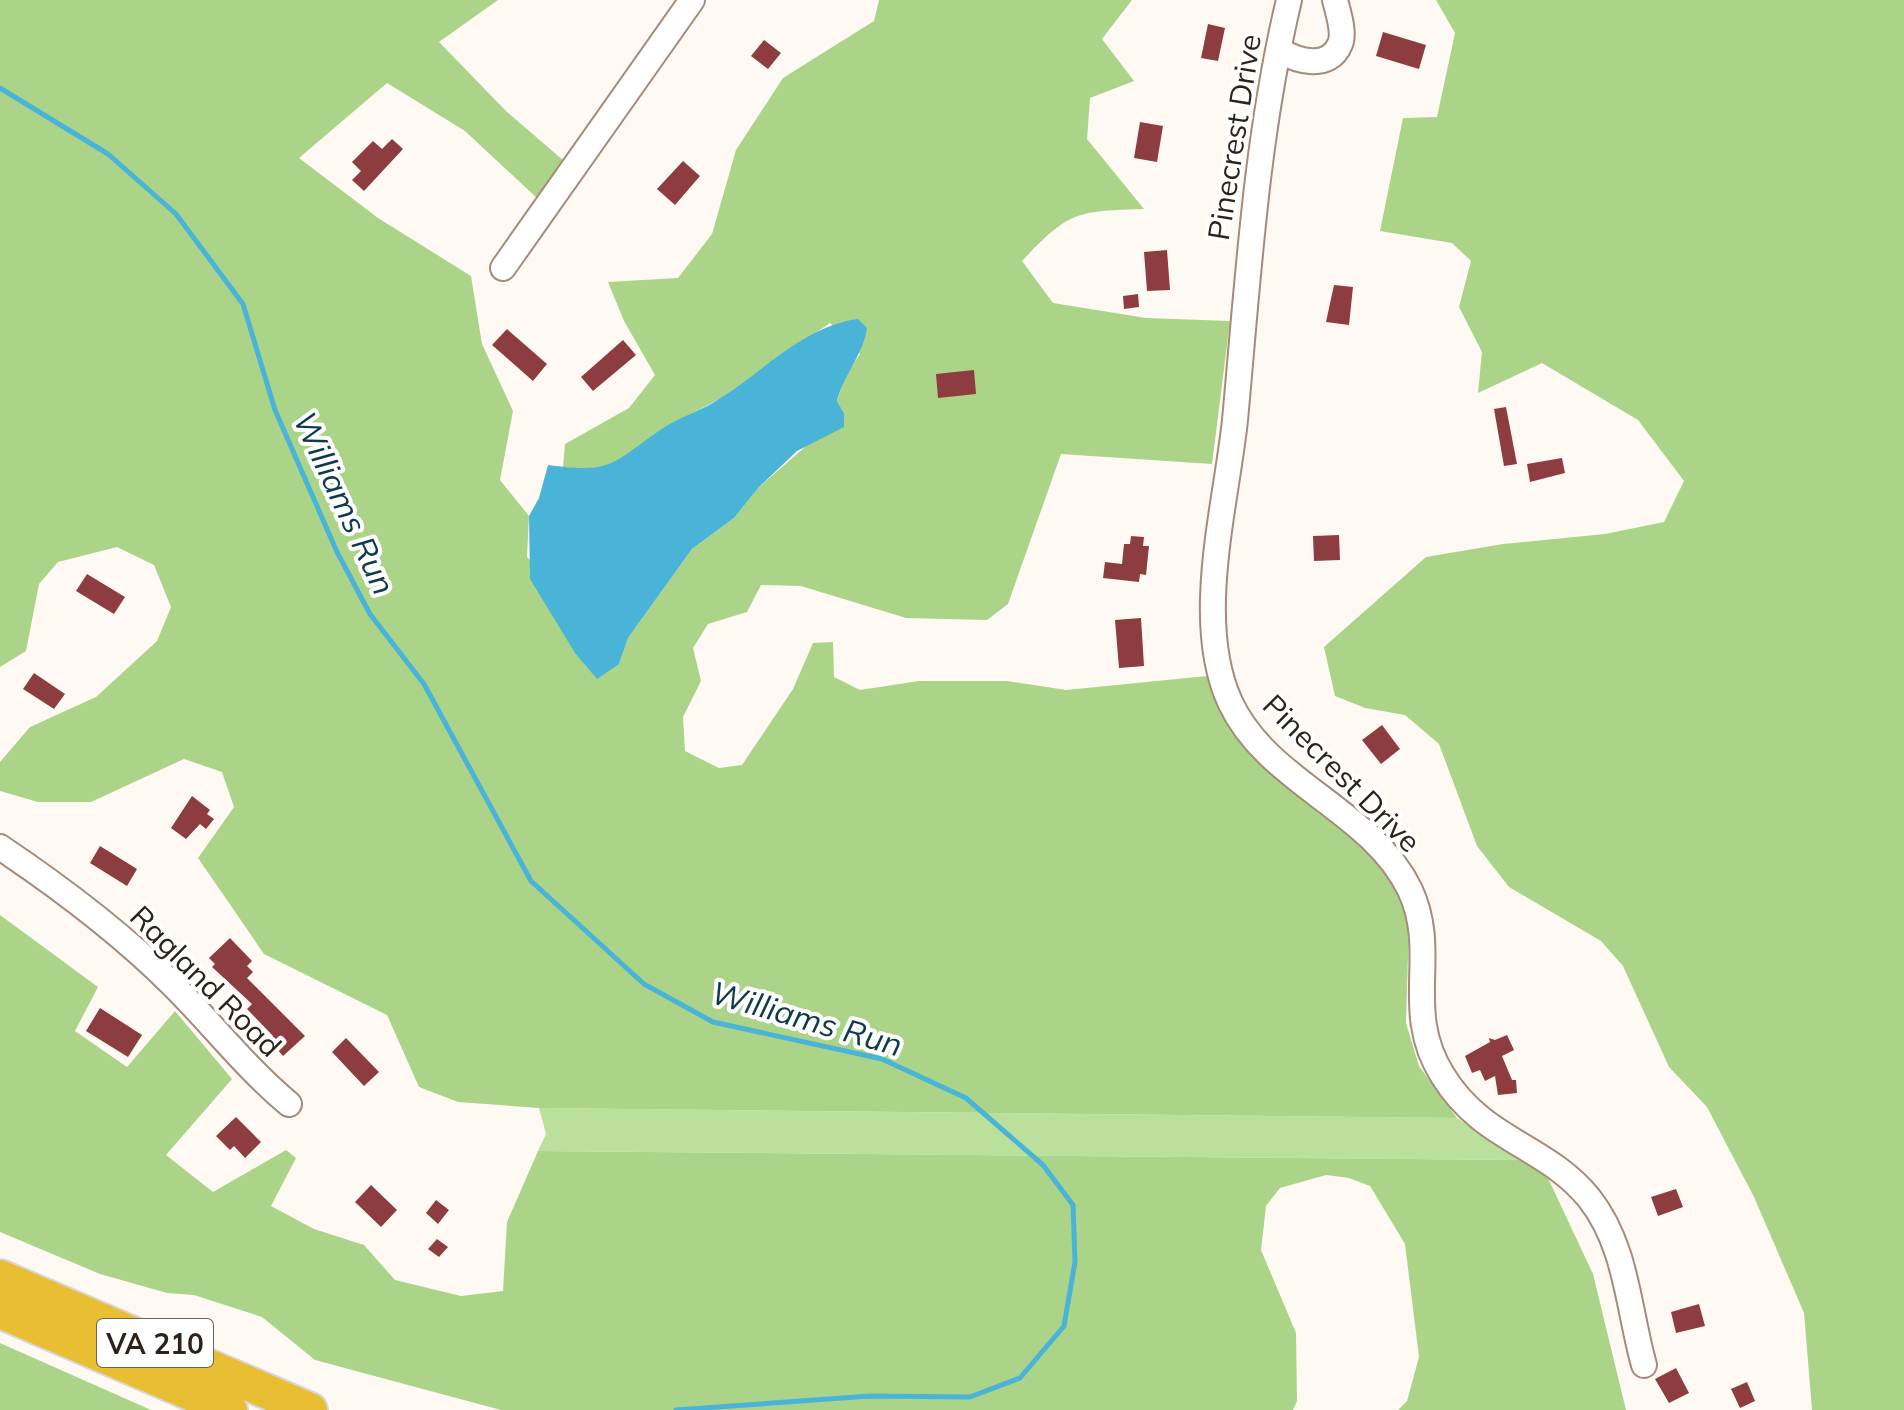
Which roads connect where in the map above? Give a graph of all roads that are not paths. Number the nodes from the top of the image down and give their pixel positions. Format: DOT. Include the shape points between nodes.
graph roads {
  1 [pos="692,0"];
  2 [pos="1289,0"];
  3 [pos="1335,0"];
  4 [pos="1279,50"];
  5 [pos="503,268"];
  6 [pos="0,847"];
  7 [pos="289,1104"];
  8 [pos="0,1277"];
  9 [pos="0,1311"];
  10 [pos="1644,1365"];
  11 [pos="230,1410"];
  12 [pos="310,1410"];
  1 -- 5 [label="street"];
  2 -- 4 [label="street, Pinecrest Drive"];
  3 -- 4 [label="street" via="1341,37 1331,54 1306,62"];
  4 -- 10 [label="street, Pinecrest Drive" via="1247,268 1214,586 1224,687 1257,742 1369,838 1409,887 1422,931 1420,1020 1433,1060 1474,1116 1569,1178 1603,1219 1622,1265"];
  6 -- 7 [label="street, Ragland Road" via="132,948 172,984 245,1067"];
  8 -- 12 [label="highway, VA 210"];
  9 -- 11 [label="highway, VA 210"];
}
